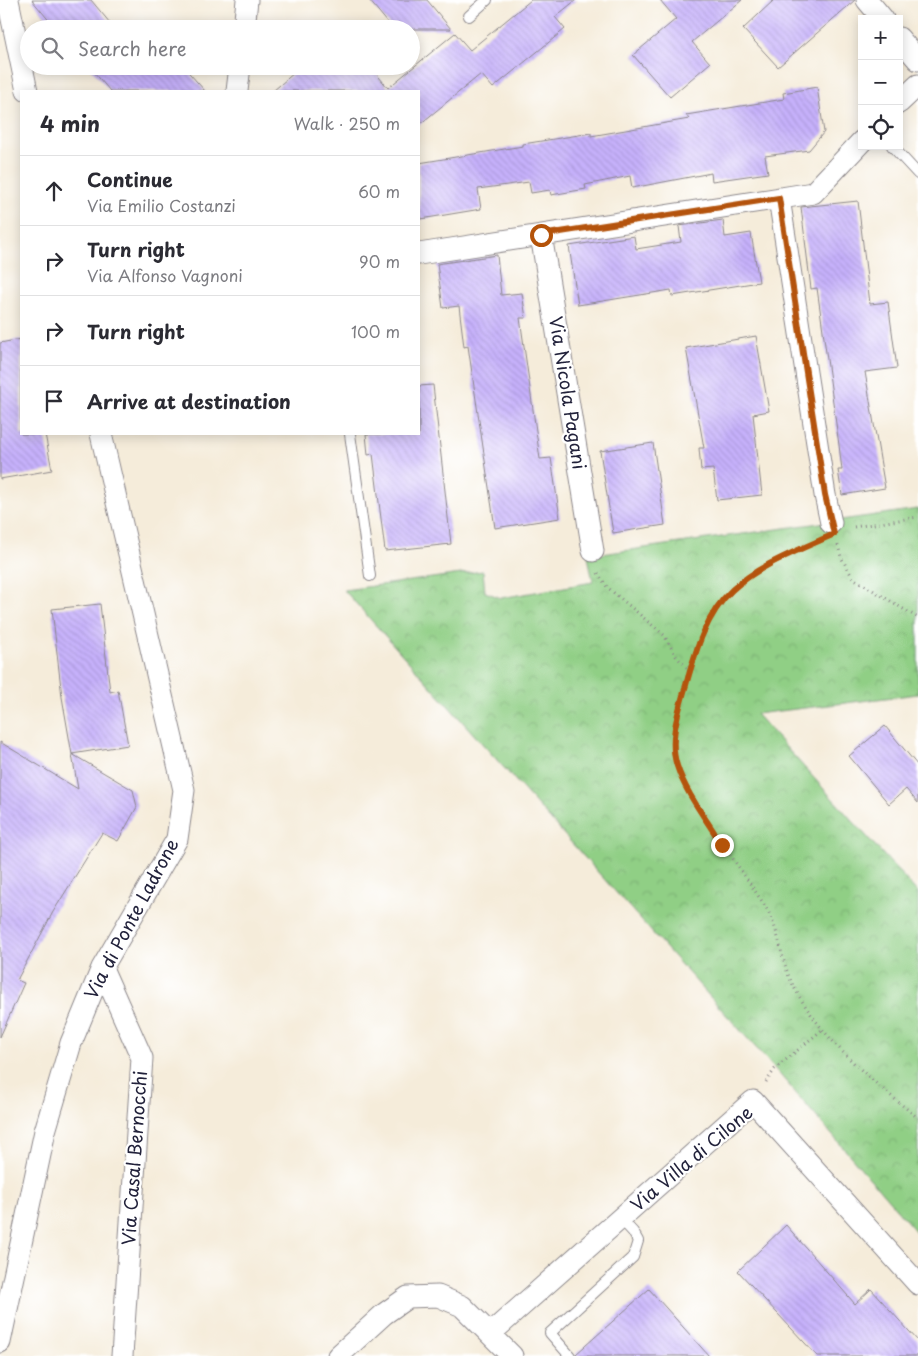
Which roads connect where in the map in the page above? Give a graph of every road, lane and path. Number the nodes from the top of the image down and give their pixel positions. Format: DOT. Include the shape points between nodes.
graph roads {
  1 [pos="8,0"];
  2 [pos="247,0"];
  3 [pos="487,0"];
  4 [pos="867,0"];
  5 [pos="880,15"];
  6 [pos="469,16"];
  7 [pos="245,20"];
  8 [pos="903,43"];
  9 [pos="20,57"];
  10 [pos="918,60"];
  11 [pos="24,75"];
  12 [pos="239,75"];
  13 [pos="918,85"];
  14 [pos="27,90"];
  15 [pos="237,90"];
  16 [pos="903,100"];
  17 [pos="858,145"];
  18 [pos="896,150"];
  19 [pos="918,174"];
  20 [pos="779,198"];
  21 [pos="541,235"];
  22 [pos="420,254"];
  23 [pos="101,435"];
  24 [pos="350,435"];
  25 [pos="918,517"];
  26 [pos="833,528"];
  27 [pos="595,560"];
  28 [pos="370,576"];
  29 [pos="918,618"];
  30 [pos="690,672"];
  31 [pos="102,968"];
  32 [pos="823,1029"];
  33 [pos="754,1101"];
  34 [pos="918,1118"];
  35 [pos="621,1219"];
  36 [pos="918,1284"];
  37 [pos="491,1333"];
  38 [pos="0,1342"];
  39 [pos="122,1356"];
  40 [pos="338,1356"];
  41 [pos="512,1356"];
  42 [pos="570,1356"];
  1 -- 9 [label="street"];
  2 -- 7 [label="street"];
  3 -- 6 [label="lane"];
  4 -- 5 [label="street"];
  8 -- 10 [label="street"];
  11 -- 14 [label="street"];
  12 -- 15 [label="street"];
  13 -- 16 [label="street"];
  17 -- 20 [label="street" via="813,193"];
  18 -- 19 [label="lane"];
  20 -- 21 [label="street"];
  20 -- 26 [label="street" via="823,485"];
  21 -- 22 [label="street"];
  21 -- 27 [label="street, Via Nicola Pagani"];
  23 -- 31 [label="street, Via di Ponte Ladrone" via="184,790 177,840"];
  24 -- 28 [label="lane"];
  25 -- 26 [label="path"];
  26 -- 29 [label="path" via="841,558 853,578"];
  26 -- 30 [label="path" via="732,590 704,630"];
  27 -- 30 [label="path" via="607,588 664,635"];
  30 -- 32 [label="path" via="673,743 677,766 722,845 766,908 779,936 793,986"];
  31 -- 38 [label="street, Via di Ponte Ladrone" via="71,1043 46,1131"];
  31 -- 39 [label="street, Via Casal Bernocchi" via="142,1058"];
  32 -- 33 [label="path" via="775,1069"];
  32 -- 34 [label="path" via="840,1051"];
  33 -- 35 [label="street, Via Villa di Cilone"];
  33 -- 36 [label="street, Via Villa di Cilone"];
  35 -- 37 [label="street, Via Villa di Cilone"];
  35 -- 42 [label="lane" via="638,1241 633,1257 550,1333"];
  37 -- 40 [label="street" via="462,1306 438,1296 408,1297"];
  37 -- 41 [label="street"];
}
